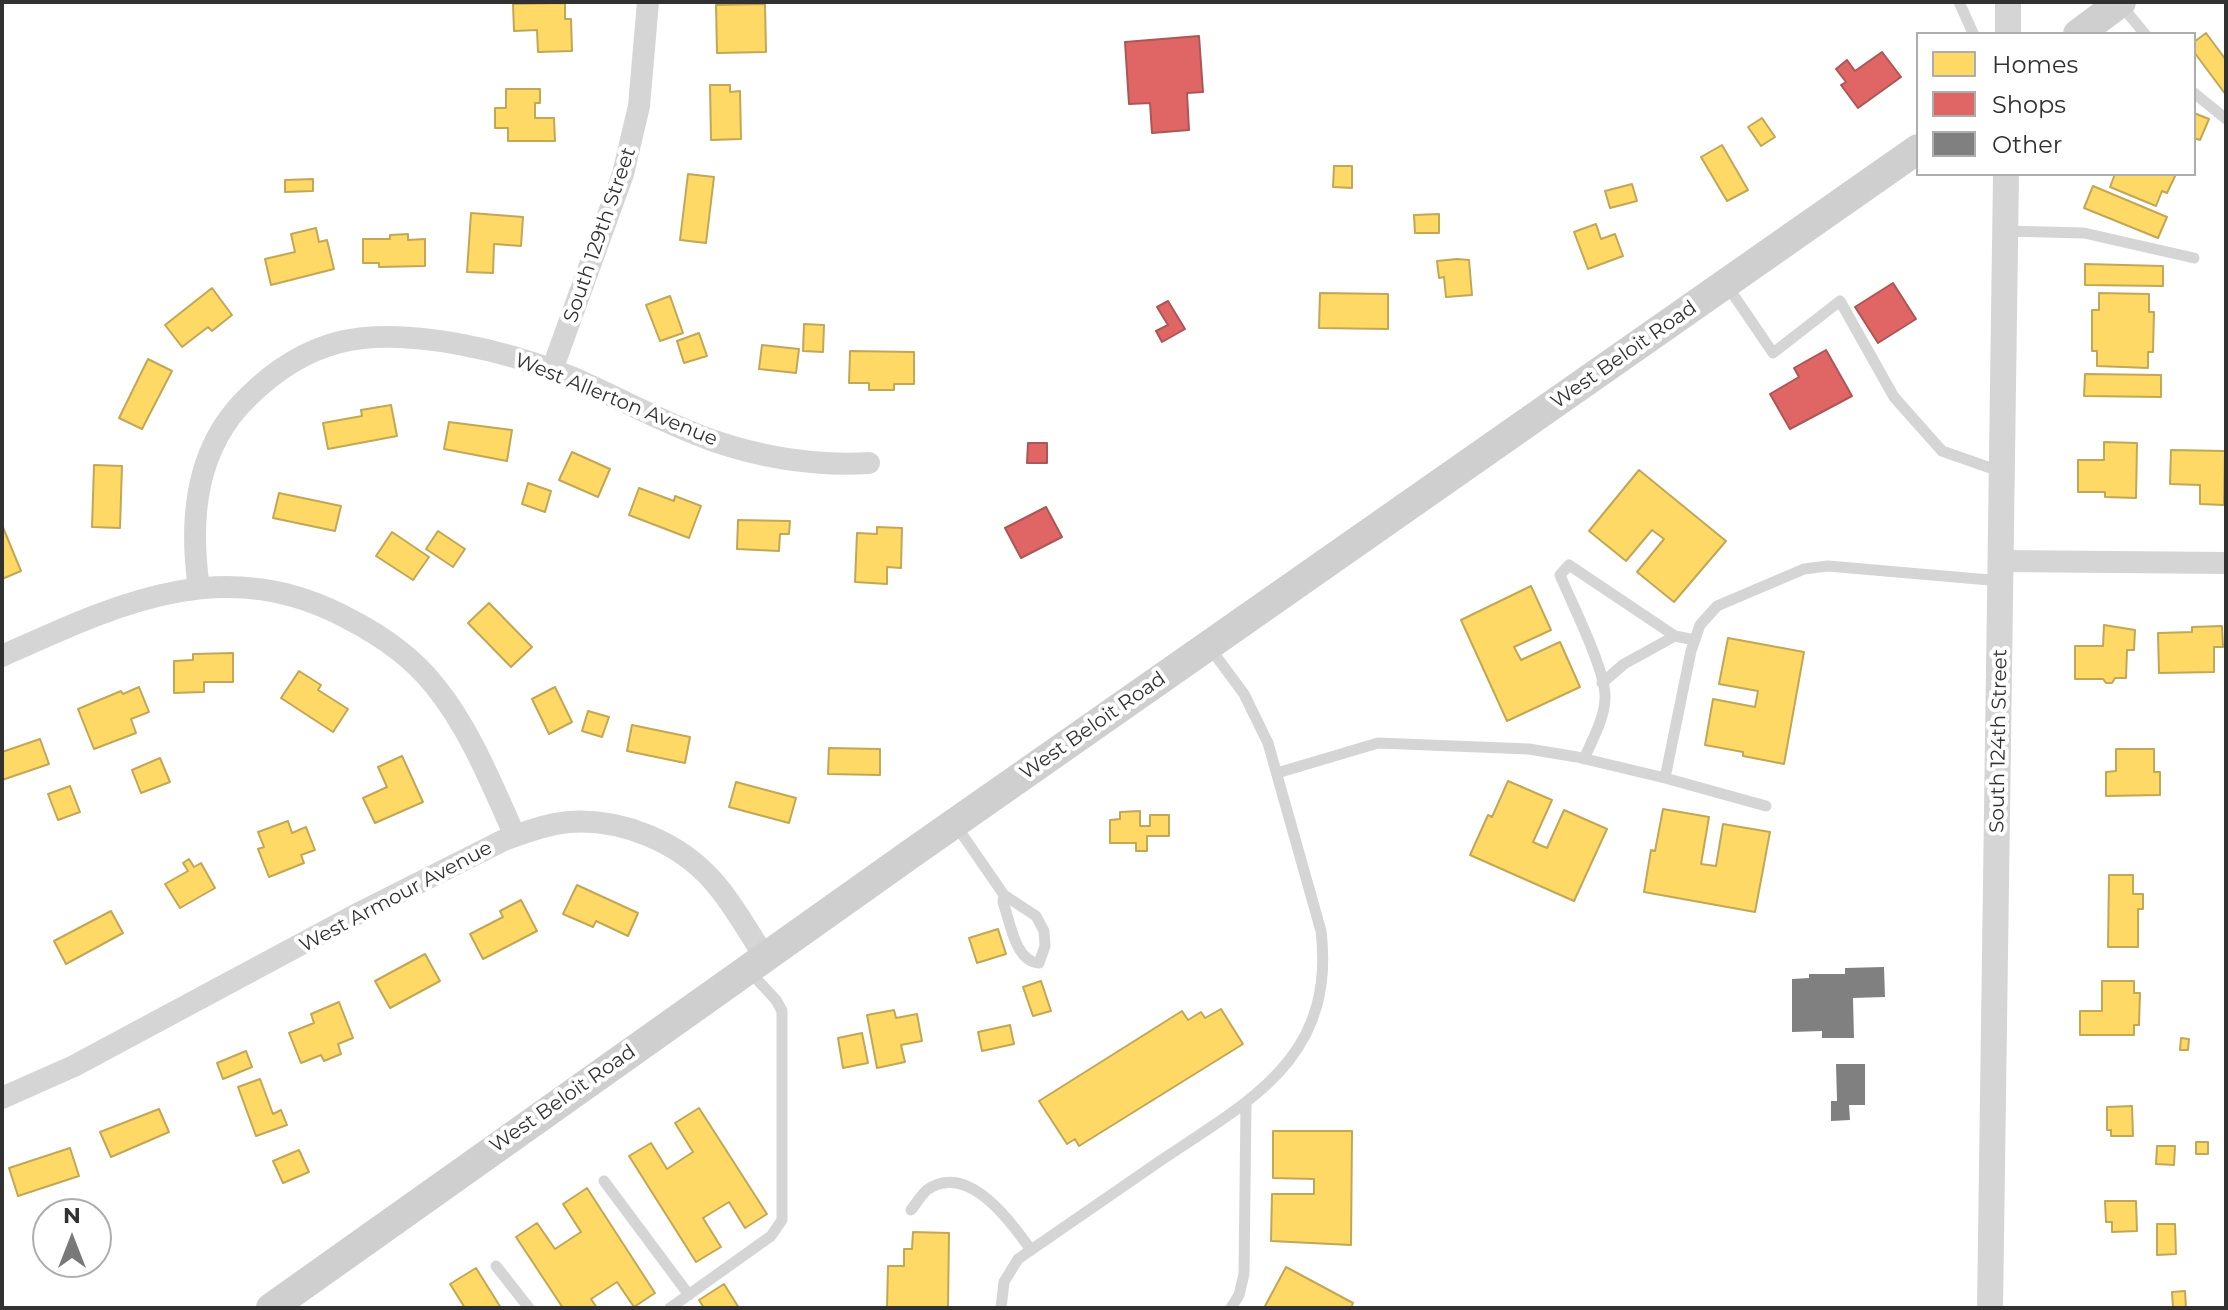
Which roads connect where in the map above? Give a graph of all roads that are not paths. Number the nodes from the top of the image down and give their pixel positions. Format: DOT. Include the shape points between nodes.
graph roads {
  1 [pos="648,2"];
  2 [pos="1959,2"];
  3 [pos="2008,2"];
  4 [pos="2120,3"];
  5 [pos="1973,32"];
  6 [pos="2008,32"];
  7 [pos="2081,32"];
  8 [pos="2143,32"];
  9 [pos="2196,95"];
  10 [pos="2226,119"];
  11 [pos="1916,150"];
  12 [pos="2006,176"];
  13 [pos="2005,231"];
  14 [pos="2194,258"];
  15 [pos="1726,284"];
  16 [pos="552,370"];
  17 [pos="869,463"];
  18 [pos="2003,473"];
  19 [pos="2226,563"];
  20 [pos="2002,571"];
  21 [pos="199,588"];
  22 [pos="1675,636"];
  23 [pos="1695,640"];
  24 [pos="1209,646"];
  25 [pos="2,656"];
  26 [pos="1602,683"];
  27 [pos="1584,759"];
  28 [pos="1277,773"];
  29 [pos="1665,778"];
  30 [pos="1766,806"];
  31 [pos="955,823"];
  32 [pos="515,836"];
  33 [pos="1004,895"];
  34 [pos="756,963"];
  35 [pos="2,1098"];
  36 [pos="1246,1103"];
  37 [pos="604,1181"];
  38 [pos="911,1210"];
  39 [pos="1031,1250"];
  40 [pos="496,1266"];
  41 [pos="689,1295"];
  42 [pos="271,1308"];
  43 [pos="529,1308"];
  44 [pos="670,1308"];
  45 [pos="1001,1308"];
  46 [pos="1231,1308"];
  47 [pos="1990,1308"];
  1 -- 16 [label="street, South 129th Street" via="639,106 623,174"];
  2 -- 5 [label="lane"];
  3 -- 6 [label="street"];
  4 -- 7 [label="main road"];
  4 -- 8 [label="lane"];
  9 -- 10 [label="lane"];
  11 -- 15 [label="main road, West Beloit Road"];
  12 -- 13 [label="street, South 124th Street"];
  13 -- 14 [label="lane" via="2084,233"];
  13 -- 18 [label="street, South 124th Street"];
  15 -- 18 [label="lane" via="1773,353 1840,301 1894,397 1942,451"];
  15 -- 24 [label="main road, West Beloit Road"];
  16 -- 17 [label="street, West Allerton Avenue" via="713,441 802,461"];
  16 -- 21 [label="street, West Allerton Avenue" via="469,346 380,338 330,345 277,372 239,405 204,463 194,521"];
  18 -- 20 [label="street, South 124th Street"];
  19 -- 20 [label="street"];
  20 -- 23 [label="lane" via="1804,569 1717,606"];
  20 -- 47 [label="street, South 124th Street"];
  21 -- 25 [label="street" via="123,605"];
  21 -- 32 [label="street" via="245,586 294,595 332,610 390,645 424,673 449,705"];
  22 -- 23 [label="lane"];
  22 -- 26 [label="lane" via="1624,664"];
  22 -- 26 [label="lane" via="1569,565 1560,575"];
  23 -- 29 [label="lane"];
  24 -- 28 [label="lane" via="1259,720"];
  24 -- 31 [label="main road, West Beloit Road"];
  26 -- 27 [label="lane" via="1606,698"];
  27 -- 28 [label="lane" via="1529,749 1378,743"];
  27 -- 29 [label="lane"];
  28 -- 36 [label="lane" via="1317,911 1322,981 1306,1036 1292,1059"];
  29 -- 30 [label="lane"];
  31 -- 33 [label="lane"];
  31 -- 34 [label="main road, West Beloit Road"];
  32 -- 34 [label="street, West Armour Avenue" via="573,821 609,824 676,849 714,882"];
  32 -- 35 [label="street, West Armour Avenue" via="74,1066"];
  33 -- 33 [label="lane" via="1036,916 1044,931 1039,963 1023,956"];
  34 -- 41 [label="lane" via="782,1011 782,1220 771,1236"];
  34 -- 42 [label="main road, West Beloit Road"];
  36 -- 39 [label="lane"];
  36 -- 46 [label="lane" via="1244,1274"];
  37 -- 41 [label="lane"];
  38 -- 39 [label="lane" via="927,1190 959,1184 985,1195"];
  39 -- 45 [label="lane" via="1010,1269"];
  40 -- 43 [label="lane"];
  41 -- 44 [label="lane"];
}
